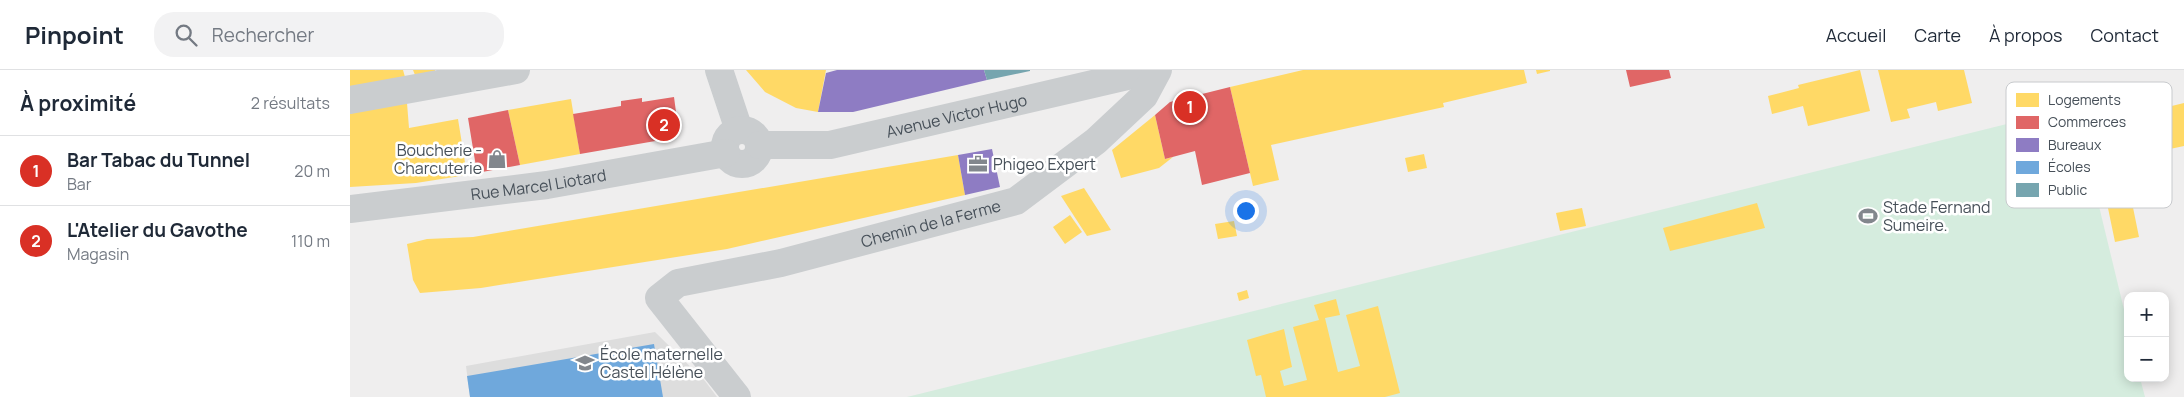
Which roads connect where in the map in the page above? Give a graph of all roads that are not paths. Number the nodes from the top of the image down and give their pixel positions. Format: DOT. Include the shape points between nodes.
graph roads {
  1 [pos="516,70"];
  2 [pos="719,70"];
  3 [pos="1153,70"];
  4 [pos="1158,70"];
  5 [pos="350,100"];
  6 [pos="741,142"];
  7 [pos="350,209"];
  8 [pos="737,397"];
  1 -- 5 [label="street"];
  2 -- 6 [label="street"];
  3 -- 6 [label="street, Avenue Victor Hugo" via="830,145"];
  4 -- 8 [label="street, Chemin de la Ferme" via="1144,96 1096,141 1016,201 781,263 678,283 659,298"];
  6 -- 7 [label="street, Rue Marcel Liotard" via="547,185"];
}
